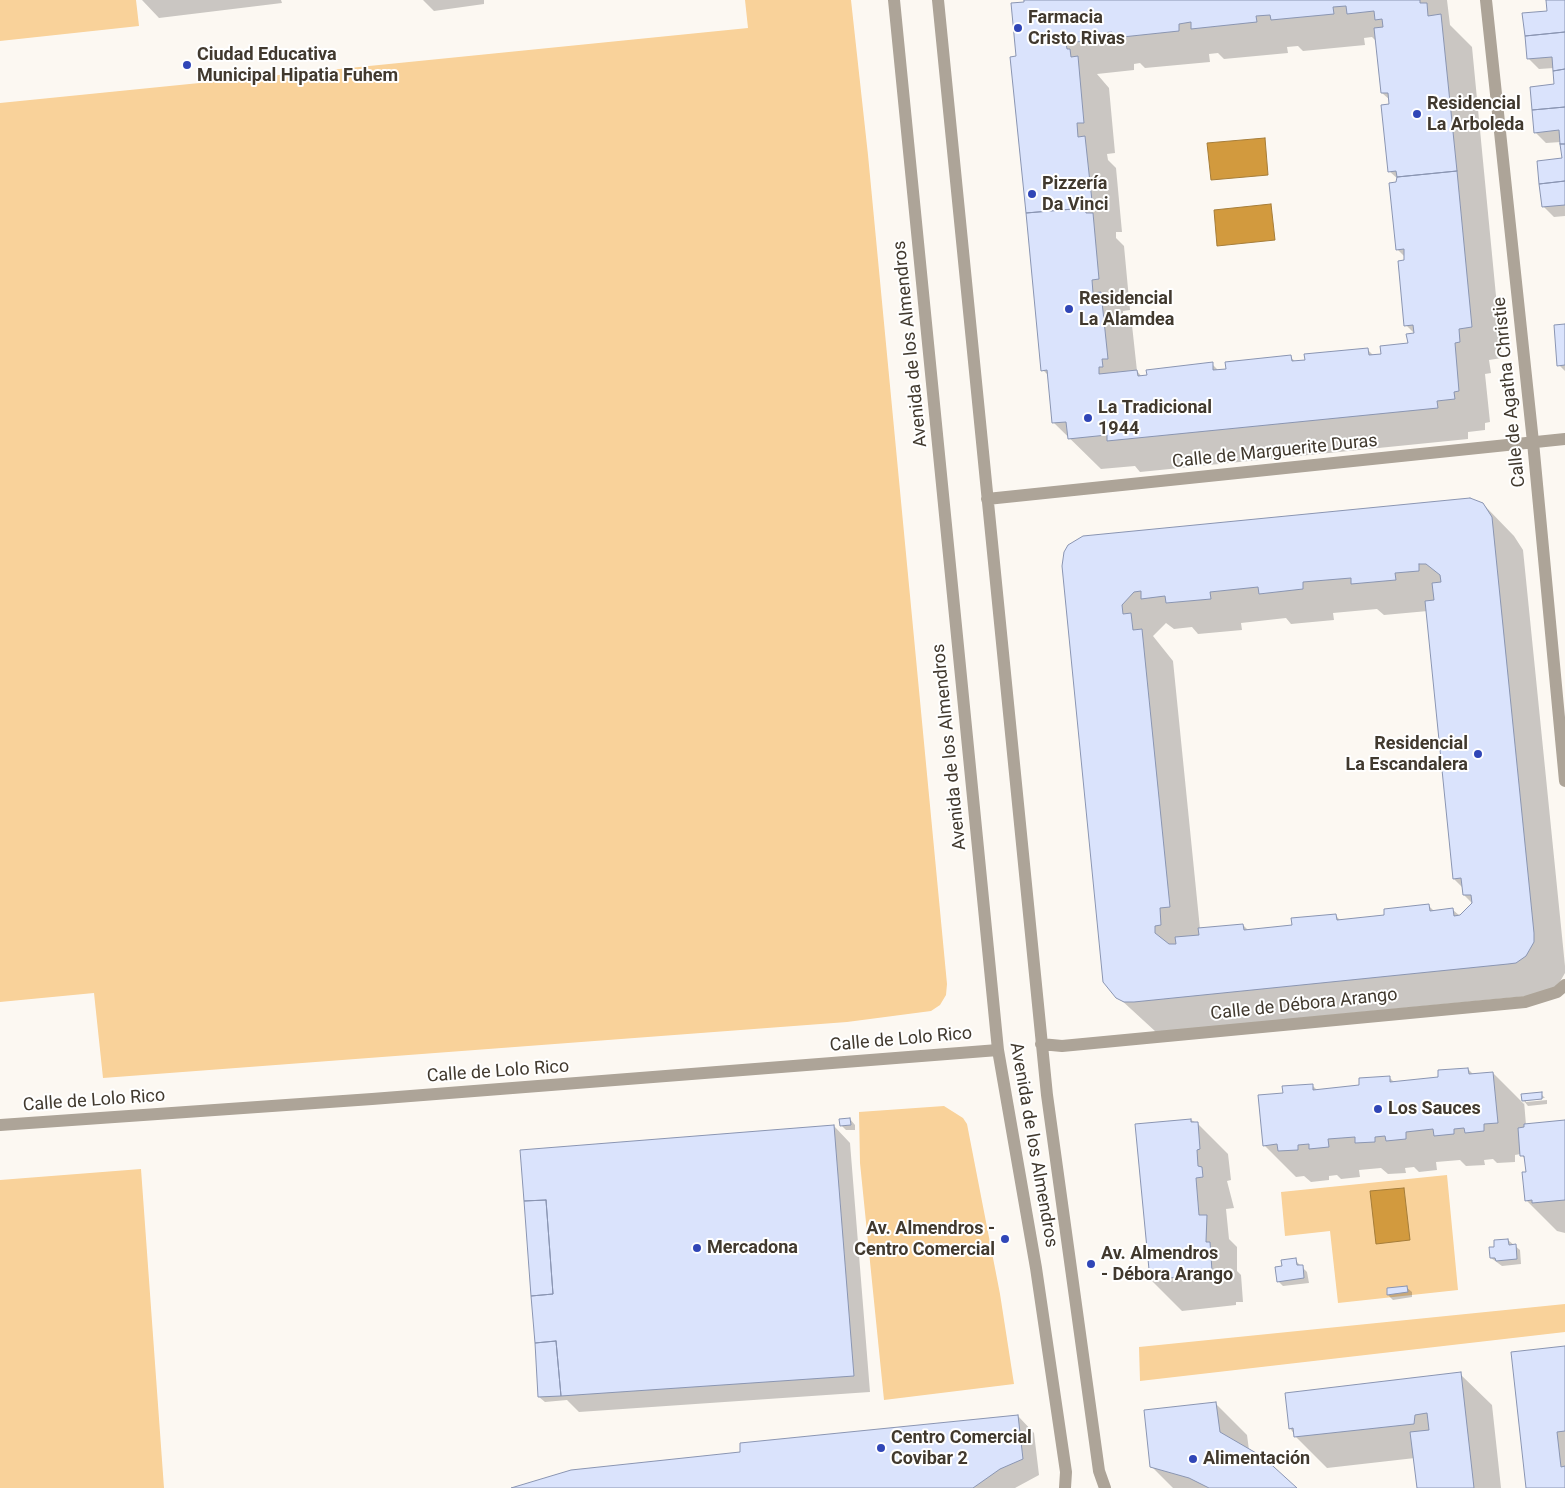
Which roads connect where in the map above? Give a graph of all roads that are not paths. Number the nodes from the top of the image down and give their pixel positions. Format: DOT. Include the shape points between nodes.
graph roads {
  1 [pos="894,0"];
  2 [pos="938,0"];
  3 [pos="1486,0"];
  4 [pos="1565,439"];
  5 [pos="1533,442"];
  6 [pos="988,499"];
  7 [pos="1565,781"];
  8 [pos="1565,985"];
  9 [pos="1042,1044"];
  10 [pos="998,1050"];
  11 [pos="0,1125"];
  12 [pos="1065,1488"];
  13 [pos="1105,1488"];
  1 -- 10 [label="street, Avenida de los Almendros"];
  2 -- 6 [label="street, Avenida de los Almendros"];
  3 -- 5 [label="street, Calle de Agatha Christie"];
  4 -- 5 [label="street, Calle de Marguerite Duras"];
  5 -- 6 [label="street, Calle de Marguerite Duras"];
  5 -- 7 [label="street, Calle de Agatha Christie"];
  6 -- 9 [label="street, Avenida de los Almendros"];
  8 -- 9 [label="street, Calle de Débora Arango" via="1558,992 1525,1002 1062,1046"];
  9 -- 13 [label="street, Avenida de los Almendros" via="1070,1274 1099,1472"];
  10 -- 11 [label="street, Calle de Lolo Rico"];
  10 -- 12 [label="street, Avenida de los Almendros" via="1036,1268 1066,1472"];
}
